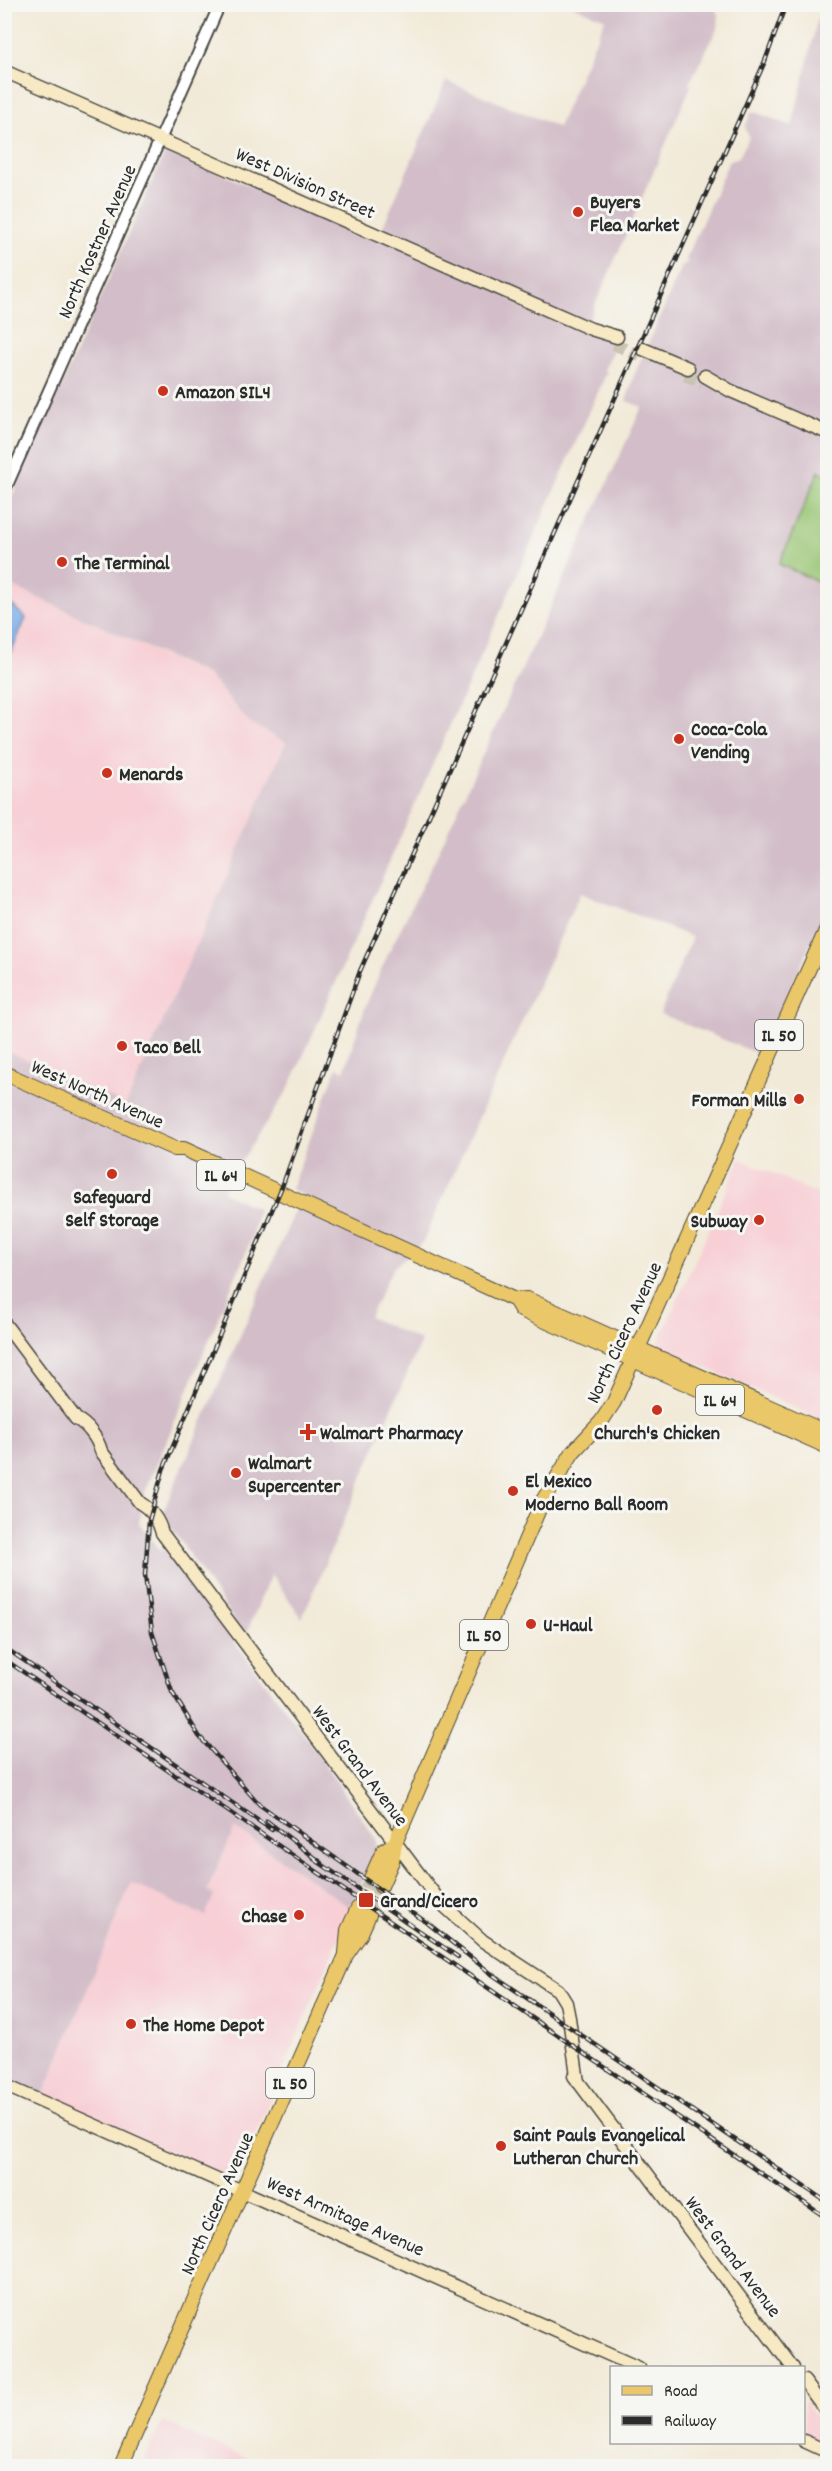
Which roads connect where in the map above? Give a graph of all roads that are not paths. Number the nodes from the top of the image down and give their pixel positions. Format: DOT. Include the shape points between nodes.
graph roads {
  1 [pos="220,4"];
  2 [pos="4,71"];
  3 [pos="161,140"];
  4 [pos="616,340"];
  5 [pos="642,352"];
  6 [pos="686,372"];
  7 [pos="704,379"];
  8 [pos="828,433"];
  9 [pos="4,492"];
  10 [pos="828,926"];
  11 [pos="4,1073"];
  12 [pos="4,1323"];
  13 [pos="635,1355"];
  14 [pos="828,1433"];
  15 [pos="828,1447"];
  16 [pos="395,1843"];
  17 [pos="376,1882"];
  18 [pos="363,1911"];
  19 [pos="4,2085"];
  20 [pos="243,2190"];
  21 [pos="637,2366"];
  22 [pos="792,2366"];
  23 [pos="805,2382"];
  24 [pos="828,2413"];
  25 [pos="805,2441"];
  26 [pos="826,2449"];
  27 [pos="121,2466"];
  1 -- 3 [label="street, North Kostner Avenue"];
  2 -- 3 [label="main road, West Division Street"];
  3 -- 4 [label="main road, West Division Street"];
  3 -- 9 [label="street, North Kostner Avenue"];
  5 -- 6 [label="main road"];
  7 -- 8 [label="main road"];
  10 -- 13 [label="main road, North Cicero Avenue / IL 50"];
  11 -- 13 [label="main road, West North Avenue / IL 64" via="335,1226 347,1226 515,1300 521,1310"];
  12 -- 16 [label="main road, West Grand Avenue" via="76,1419 77,1427 93,1449 101,1451 140,1503 140,1511 162,1533"];
  13 -- 14 [label="main road, West North Avenue / IL 64"];
  13 -- 15 [label="main road, West North Avenue / IL 64"];
  13 -- 16 [label="main road, North Cicero Avenue / IL 50" via="614,1402 573,1452 542,1502"];
  16 -- 17 [label="main road, North Cicero Avenue / IL 50" via="383,1851"];
  16 -- 22 [label="main road, West Grand Avenue" via="441,1903 467,1928 558,1990 570,2070"];
  18 -- 20 [label="main road, North Cicero Avenue / IL 50" via="348,1930 346,1955"];
  19 -- 20 [label="main road, West Armitage Avenue"];
  20 -- 21 [label="main road, West Armitage Avenue"];
  20 -- 27 [label="main road, North Cicero Avenue / IL 50"];
  23 -- 24 [label="main road"];
  25 -- 26 [label="main road"];
}
